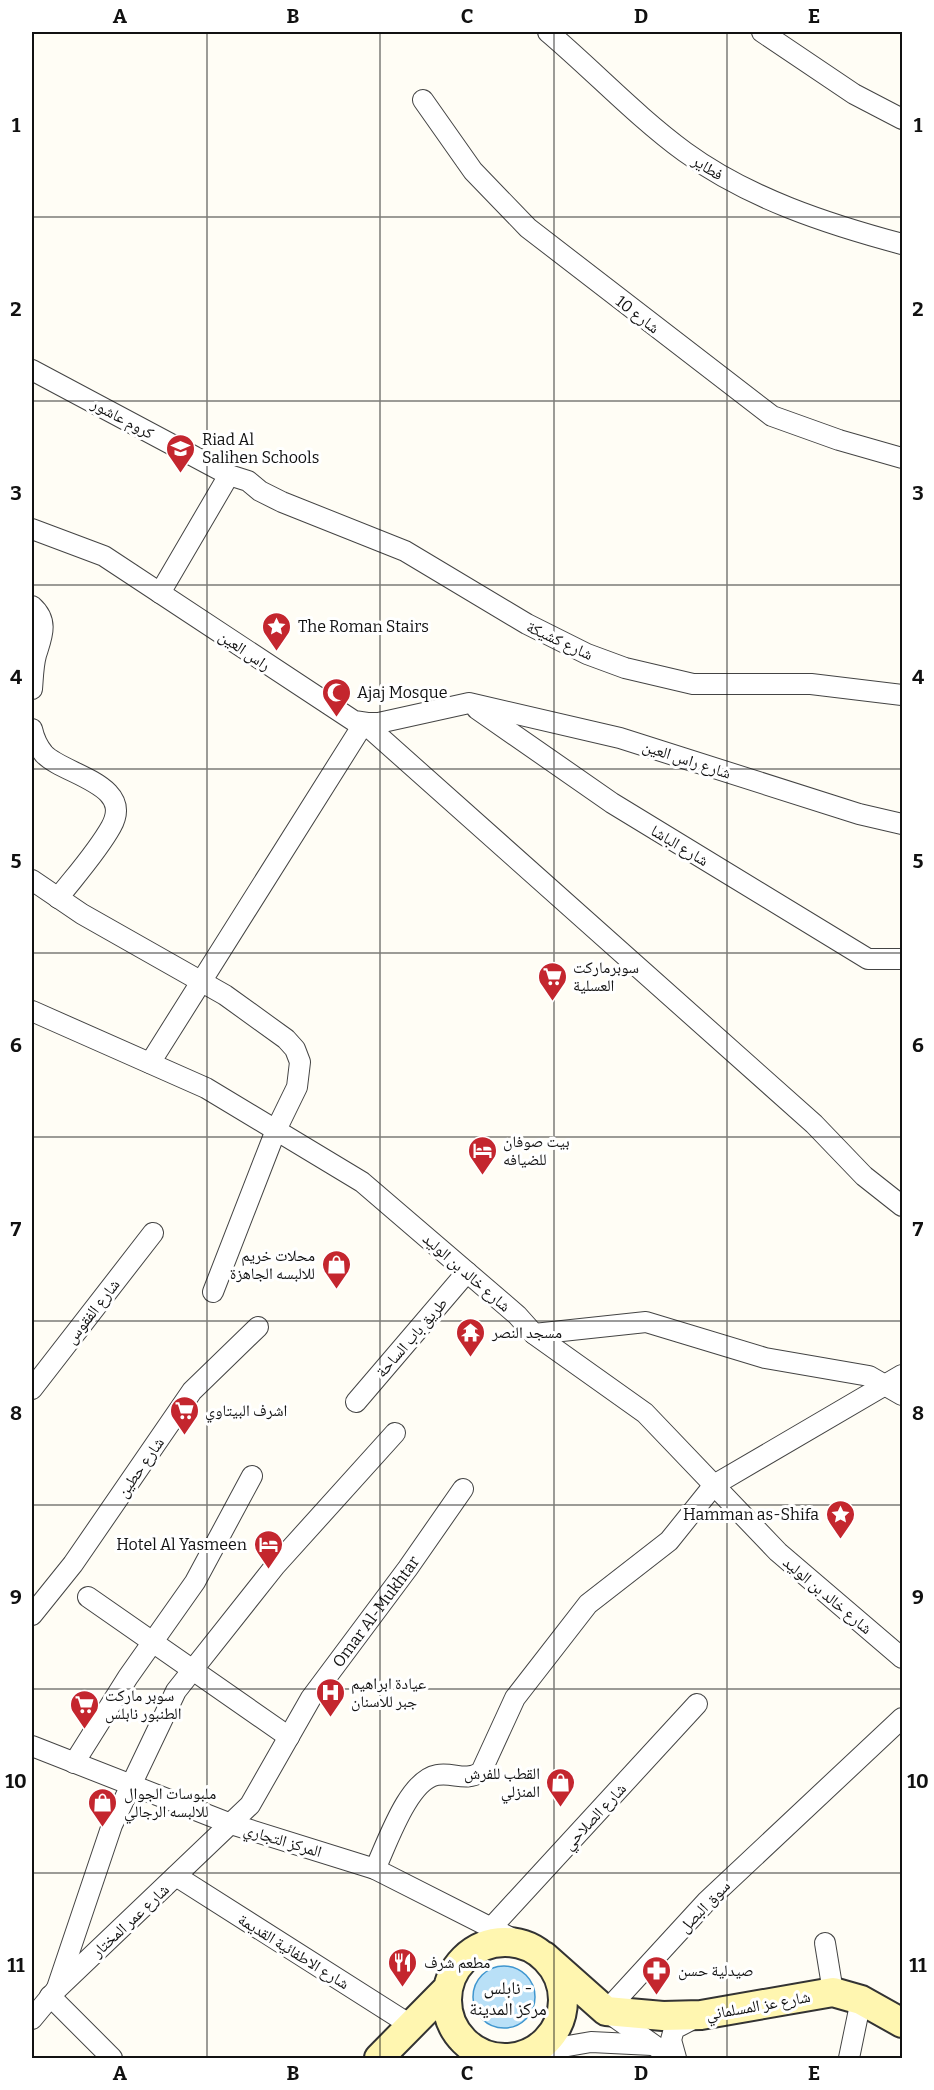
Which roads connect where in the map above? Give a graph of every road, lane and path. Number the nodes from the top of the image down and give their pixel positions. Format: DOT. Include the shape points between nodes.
graph roads {
  1 [pos="548,32"];
  2 [pos="762,32"];
  3 [pos="423,100"];
  4 [pos="903,119"];
  5 [pos="903,244"];
  6 [pos="32,370"];
  7 [pos="903,458"];
  8 [pos="229,475"];
  9 [pos="248,481"];
  10 [pos="32,529"];
  11 [pos="160,593"];
  12 [pos="32,606"];
  13 [pos="32,689"];
  14 [pos="903,696"];
  15 [pos="469,703"];
  16 [pos="373,723"];
  17 [pos="32,729"];
  18 [pos="903,824"];
  19 [pos="32,880"];
  20 [pos="58,898"];
  21 [pos="903,959"];
  22 [pos="201,982"];
  23 [pos="32,1011"];
  24 [pos="150,1064"];
  25 [pos="276,1130"];
  26 [pos="903,1206"];
  27 [pos="153,1233"];
  28 [pos="467,1272"];
  29 [pos="213,1292"];
  30 [pos="258,1327"];
  31 [pos="534,1334"];
  32 [pos="33,1383"];
  33 [pos="898,1385"];
  34 [pos="356,1402"];
  35 [pos="395,1433"];
  36 [pos="252,1476"];
  37 [pos="714,1485"];
  38 [pos="463,1489"];
  39 [pos="88,1597"];
  40 [pos="32,1615"];
  41 [pos="153,1642"];
  42 [pos="903,1658"];
  43 [pos="193,1670"];
  44 [pos="697,1704"];
  45 [pos="903,1718"];
  46 [pos="289,1737"];
  47 [pos="32,1746"];
  48 [pos="74,1763"];
  49 [pos="131,1785"];
  50 [pos="231,1824"];
  51 [pos="375,1869"];
  52 [pos="176,1876"];
  53 [pos="491,1928"];
  54 [pos="825,1943"];
  55 [pos="536,1952"];
  56 [pos="448,1988"];
  57 [pos="833,1992"];
  58 [pos="53,1993"];
  59 [pos="861,2000"];
  60 [pos="606,2011"];
  61 [pos="700,2015"];
  62 [pos="32,2019"];
  63 [pos="903,2023"];
  64 [pos="412,2025"];
  65 [pos="652,2046"];
  66 [pos="517,2056"];
  67 [pos="112,2058"];
  68 [pos="379,2058"];
  69 [pos="674,2058"];
  70 [pos="849,2058"];
  1 -- 5 [label="street, فطاير" via="657,130 718,174 807,213"];
  2 -- 4 [label="street" via="854,94"];
  3 -- 7 [label="street, شارع 10" via="473,171 528,228 772,416"];
  6 -- 8 [label="street, كروم عاشور"];
  8 -- 9 [label="street, كروم عاشور"];
  8 -- 11 [label="street"];
  9 -- 14 [label="street, شارع كشيكة" via="282,502 405,551 527,624 625,668 693,684 810,684"];
  10 -- 11 [label="street, راس العين" via="104,556"];
  11 -- 16 [label="street, راس العين" via="344,716"];
  12 -- 13 [label="street" via="41,617 44,633 35,656"];
  15 -- 16 [label="street"];
  15 -- 18 [label="street, شارع راس العين" via="620,738 859,814"];
  15 -- 21 [label="street, شارع الباشا" via="612,803 868,959"];
  16 -- 22 [label="street"];
  16 -- 26 [label="street, راس العين" via="814,1124 864,1176"];
  17 -- 20 [label="street" via="44,754 100,785 115,806 111,826"];
  19 -- 20 [label="street"];
  20 -- 22 [label="street"];
  22 -- 24 [label="street"];
  22 -- 25 [label="street" via="295,1049 301,1076"];
  23 -- 24 [label="street, شارع خالد بن الوليد"];
  24 -- 25 [label="street, شارع خالد بن الوليد" via="206,1088"];
  25 -- 28 [label="street, شارع خالد بن الوليد" via="362,1182"];
  25 -- 29 [label="street"];
  27 -- 32 [label="street, شارع الفقوس"];
  28 -- 31 [label="street, شارع خالد بن الوليد"];
  28 -- 34 [label="street, طريق باب الساحة"];
  30 -- 40 [label="street, شارع حطين" via="192,1391 73,1564"];
  31 -- 33 [label="street" via="646,1322 765,1358 861,1374"];
  31 -- 37 [label="street, شارع خالد بن الوليد" via="645,1413"];
  33 -- 37 [label="street"];
  35 -- 43 [label="street" via="275,1566"];
  36 -- 41 [label="street" via="195,1582"];
  37 -- 42 [label="street, شارع خالد بن الوليد" via="778,1552"];
  37 -- 51 [label="street" via="669,1541 588,1604 515,1698 481,1772 464,1778 436,1775 418,1785"];
  38 -- 46 [label="street, Omar Al-Mukhtar" via="311,1698"];
  39 -- 41 [label="street"];
  41 -- 43 [label="street"];
  41 -- 48 [label="street"];
  43 -- 46 [label="street"];
  43 -- 49 [label="street" via="176,1691"];
  44 -- 53 [label="street, شارع الصلاحي"];
  45 -- 60 [label="street, سوق البصل" via="707,1901"];
  46 -- 50 [label="street, Omar Al-Mukhtar" via="250,1805"];
  47 -- 48 [label="street, المركز التجاري"];
  48 -- 49 [label="street, المركز التجاري"];
  49 -- 50 [label="street, المركز التجاري"];
  49 -- 58 [label="street" via="112,1825"];
  50 -- 51 [label="street, المركز التجاري"];
  50 -- 52 [label="street, شارع عمر المختار"];
  51 -- 53 [label="street, المركز التجاري"];
  52 -- 58 [label="street, شارع عمر المختار"];
  52 -- 64 [label="street, شارع الاطفائية القديمة"];
  53 -- 55 [label="street, المركز التجاري"];
  54 -- 57 [label="street"];
  55 -- 56 [label="main road" via="512,1942 478,1948 459,1965"];
  55 -- 60 [label="main road"];
  55 -- 66 [label="main road" via="558,1979 562,2006 558,2024 548,2039"];
  56 -- 64 [label="main road"];
  56 -- 66 [label="main road" via="447,2007 452,2025 463,2040 478,2051 497,2057"];
  57 -- 59 [label="main road, شارع عز المسلماني"];
  57 -- 61 [label="main road, شارع عز المسلماني"];
  58 -- 62 [label="street, شارع عمر المختار"];
  58 -- 67 [label="street"];
  59 -- 63 [label="main road, شارع عز المسلماني"];
  59 -- 70 [label="street"];
  60 -- 61 [label="main road, شارع عز المسلماني"];
  60 -- 65 [label="street"];
  61 -- 69 [label="street" via="674,2029"];
  64 -- 68 [label="main road"];
  65 -- 66 [label="street" via="591,2042"];
  65 -- 69 [label="street"];
}
